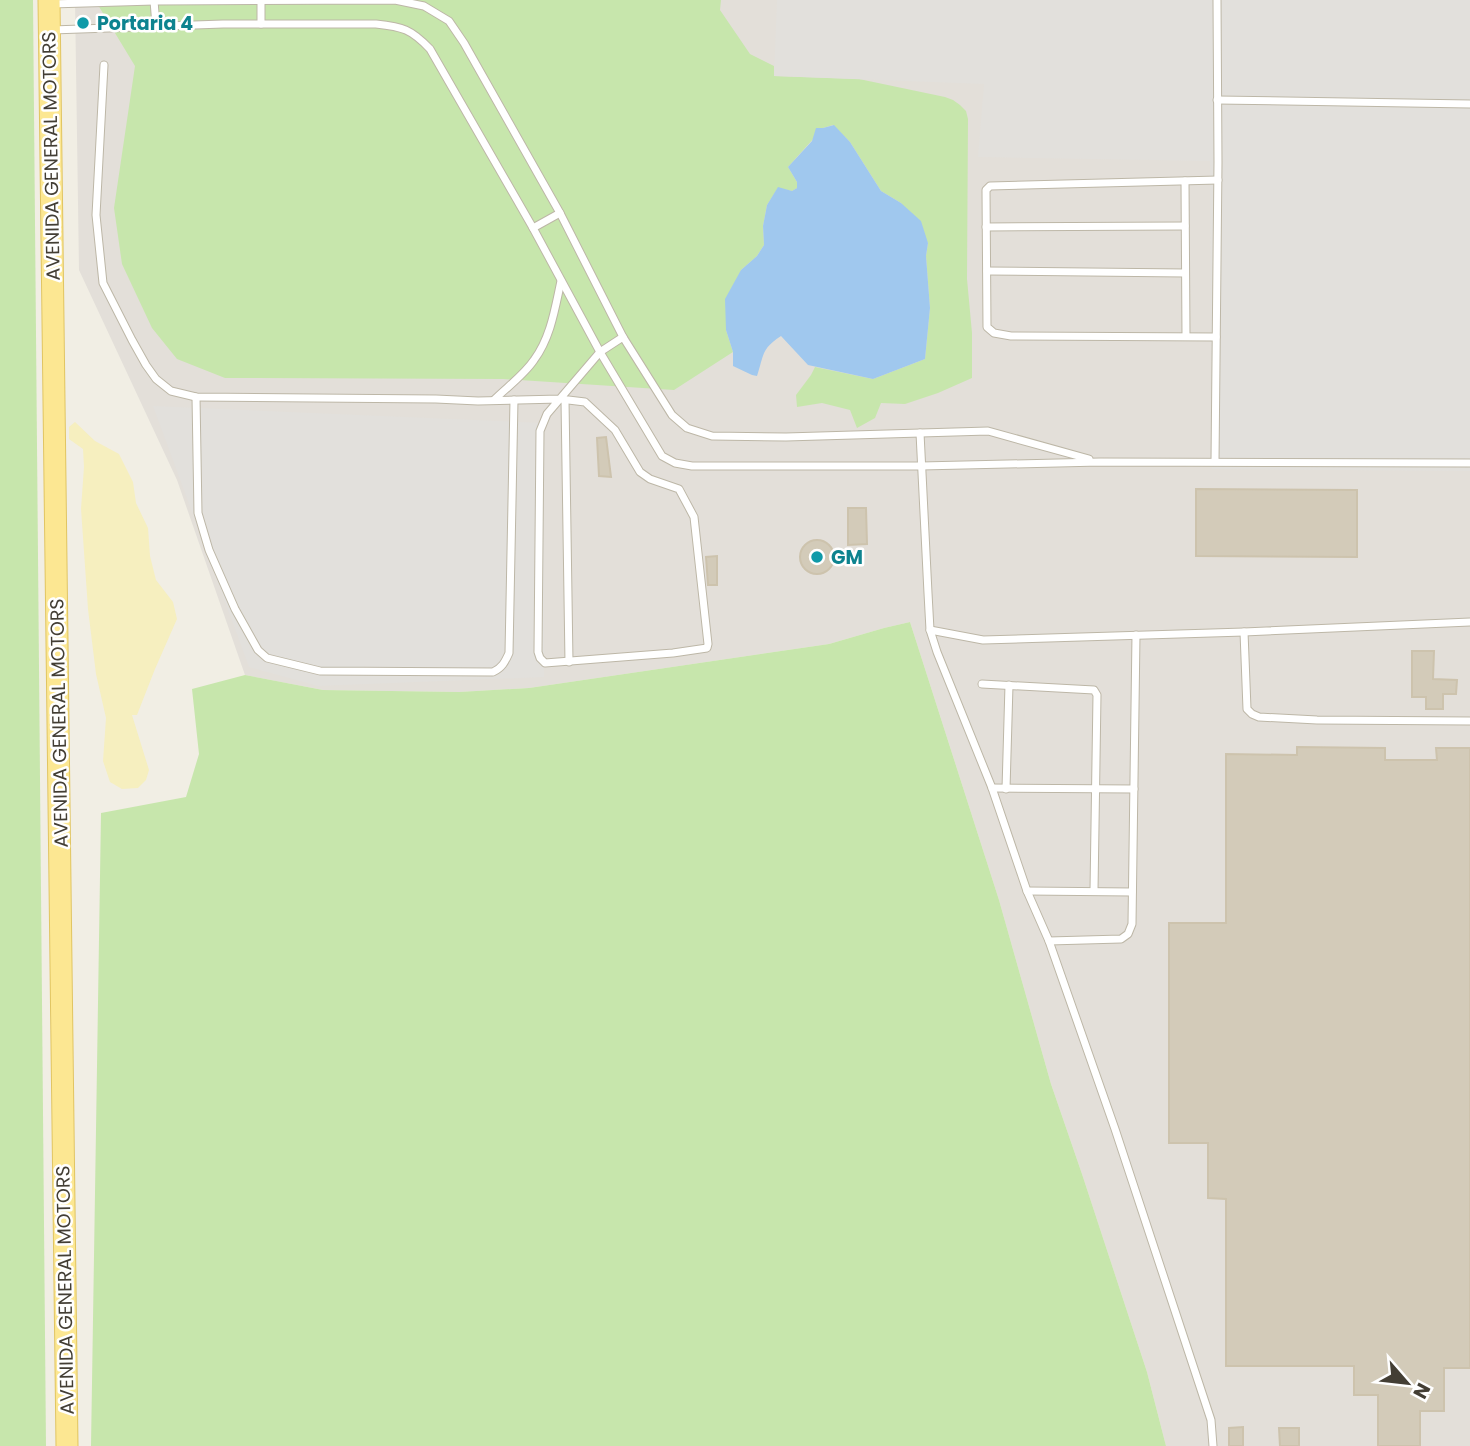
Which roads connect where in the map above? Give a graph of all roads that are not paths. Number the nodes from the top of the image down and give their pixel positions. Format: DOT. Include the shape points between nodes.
graph roads {
  1 [pos="1217,0"];
  2 [pos="154,1"];
  3 [pos="261,1"];
  4 [pos="49,2"];
  5 [pos="261,24"];
  6 [pos="156,25"];
  7 [pos="50,30"];
  8 [pos="104,65"];
  9 [pos="1217,100"];
  10 [pos="1470,104"];
  11 [pos="1218,180"];
  12 [pos="1185,181"];
  13 [pos="560,213"];
  14 [pos="1185,226"];
  15 [pos="986,227"];
  16 [pos="533,228"];
  17 [pos="986,271"];
  18 [pos="1185,273"];
  19 [pos="561,280"];
  20 [pos="623,337"];
  21 [pos="1186,337"];
  22 [pos="1216,337"];
  23 [pos="600,352"];
  24 [pos="196,397"];
  25 [pos="494,400"];
  26 [pos="514,400"];
  27 [pos="562,400"];
  28 [pos="920,433"];
  29 [pos="1216,461"];
  30 [pos="1100,462"];
  31 [pos="1470,463"];
  32 [pos="921,466"];
  33 [pos="1470,622"];
  34 [pos="930,630"];
  35 [pos="1244,632"];
  36 [pos="1136,635"];
  37 [pos="569,662"];
  38 [pos="982,684"];
  39 [pos="1009,685"];
  40 [pos="1470,721"];
  41 [pos="992,788"];
  42 [pos="1006,789"];
  43 [pos="1096,789"];
  44 [pos="1134,789"];
  45 [pos="1027,891"];
  46 [pos="1094,891"];
  47 [pos="1132,892"];
  48 [pos="1049,941"];
  49 [pos="67,1446"];
  50 [pos="1213,1446"];
  1 -- 9 [label="lane"];
  2 -- 3 [label="lane"];
  2 -- 4 [label="lane"];
  2 -- 6 [label="lane"];
  3 -- 5 [label="lane"];
  3 -- 13 [label="lane" via="395,0 425,6 449,21"];
  4 -- 7 [label="main road, AVENIDA GENERAL MOTORS"];
  5 -- 6 [label="lane"];
  5 -- 16 [label="lane" via="376,24 416,34 430,49"];
  6 -- 7 [label="lane"];
  7 -- 49 [label="main road, AVENIDA GENERAL MOTORS"];
  8 -- 24 [label="lane" via="96,215 103,283 156,379 171,391"];
  9 -- 10 [label="lane"];
  9 -- 11 [label="lane"];
  11 -- 12 [label="lane"];
  11 -- 22 [label="lane"];
  12 -- 14 [label="lane"];
  12 -- 15 [label="lane" via="990,186 986,190"];
  13 -- 16 [label="lane"];
  13 -- 20 [label="lane"];
  14 -- 15 [label="lane"];
  14 -- 18 [label="lane"];
  15 -- 17 [label="lane"];
  16 -- 19 [label="lane"];
  17 -- 18 [label="lane"];
  17 -- 21 [label="lane" via="987,327 994,334"];
  18 -- 21 [label="lane"];
  19 -- 23 [label="lane"];
  19 -- 25 [label="lane" via="544,343 533,362"];
  20 -- 23 [label="lane"];
  20 -- 28 [label="lane" via="672,415 687,428 712,436"];
  21 -- 22 [label="lane"];
  22 -- 29 [label="lane"];
  23 -- 27 [label="lane"];
  23 -- 32 [label="lane" via="662,456 675,463"];
  24 -- 25 [label="lane"];
  24 -- 26 [label="lane" via="198,513 235,609 267,658 320,671 493,672 503,665 509,653"];
  25 -- 26 [label="lane"];
  26 -- 27 [label="lane"];
  27 -- 37 [label="lane"];
  27 -- 37 [label="lane" via="547,414 540,431 538,652 545,663"];
  27 -- 37 [label="lane" via="585,402 615,430 640,472 679,489 694,517 708,644 673,653"];
  28 -- 30 [label="lane" via="988,431"];
  28 -- 32 [label="lane"];
  29 -- 30 [label="lane"];
  29 -- 31 [label="lane"];
  30 -- 32 [label="lane"];
  32 -- 34 [label="lane"];
  33 -- 35 [label="lane"];
  34 -- 36 [label="lane" via="983,640"];
  34 -- 41 [label="lane"];
  35 -- 36 [label="lane"];
  35 -- 40 [label="lane" via="1247,709 1259,717"];
  36 -- 44 [label="lane"];
  38 -- 39 [label="lane"];
  39 -- 42 [label="lane"];
  39 -- 43 [label="lane" via="1094,690"];
  41 -- 42 [label="lane"];
  41 -- 45 [label="lane"];
  42 -- 43 [label="lane"];
  43 -- 44 [label="lane"];
  43 -- 46 [label="lane"];
  44 -- 47 [label="lane"];
  45 -- 46 [label="lane"];
  45 -- 48 [label="lane"];
  46 -- 47 [label="lane"];
  47 -- 48 [label="lane" via="1132,924 1121,939"];
  48 -- 50 [label="lane" via="1191,1357 1211,1420"];
}
